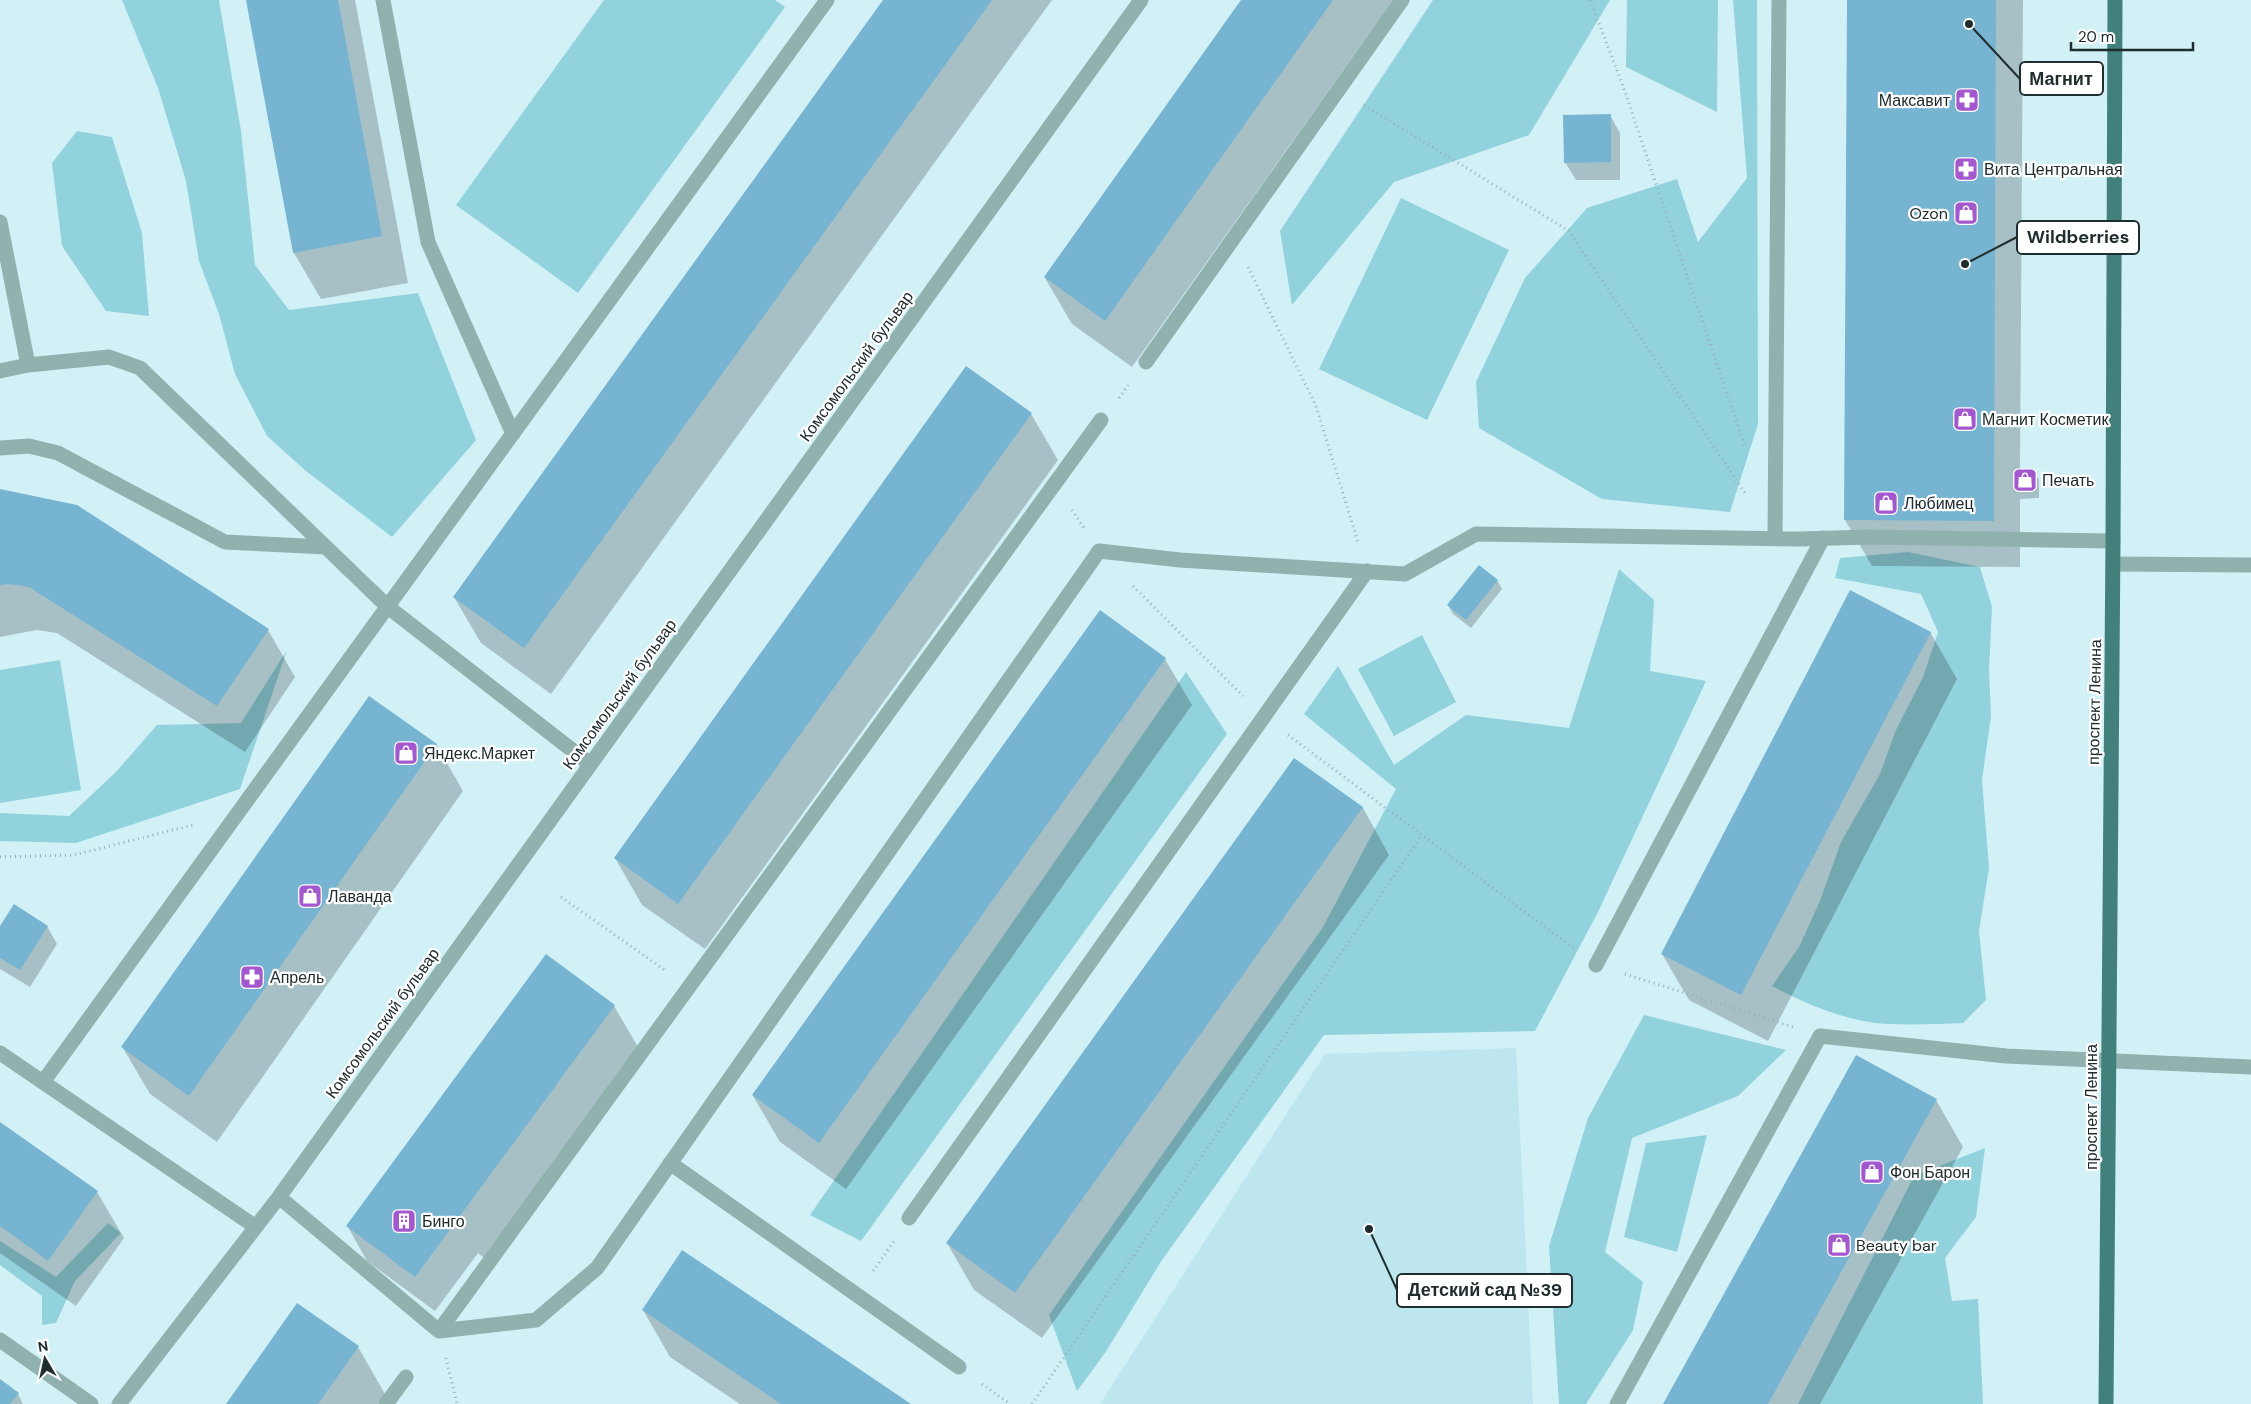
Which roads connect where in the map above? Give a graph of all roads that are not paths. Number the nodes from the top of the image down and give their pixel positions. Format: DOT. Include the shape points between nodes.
graph roads {
  1 [pos="383,0"];
  2 [pos="827,0"];
  3 [pos="1141,0"];
  4 [pos="1402,0"];
  5 [pos="1779,0"];
  6 [pos="2115,0"];
  7 [pos="0,222"];
  8 [pos="1146,362"];
  9 [pos="28,365"];
  10 [pos="0,371"];
  11 [pos="1101,420"];
  12 [pos="513,434"];
  13 [pos="0,448"];
  14 [pos="1775,538"];
  15 [pos="1823,538"];
  16 [pos="2113,541"];
  17 [pos="326,547"];
  18 [pos="2113,564"];
  19 [pos="2251,565"];
  20 [pos="1367,572"];
  21 [pos="388,607"];
  22 [pos="590,764"];
  23 [pos="1596,965"];
  24 [pos="0,1053"];
  25 [pos="2108,1062"];
  26 [pos="2251,1067"];
  27 [pos="43,1082"];
  28 [pos="670,1163"];
  29 [pos="279,1196"];
  30 [pos="910,1218"];
  31 [pos="256,1227"];
  32 [pos="439,1331"];
  33 [pos="0,1340"];
  34 [pos="959,1367"];
  35 [pos="406,1377"];
  36 [pos="91,1404"];
  37 [pos="119,1404"];
  38 [pos="386,1404"];
  39 [pos="1617,1404"];
  40 [pos="2106,1404"];
  1 -- 12 [label="street" via="428,242"];
  2 -- 12 [label="street"];
  3 -- 22 [label="street, Комсомольский бульвар"];
  4 -- 8 [label="street"];
  5 -- 14 [label="street"];
  6 -- 16 [label="main road, проспект Ленина"];
  7 -- 9 [label="street"];
  9 -- 10 [label="street"];
  9 -- 17 [label="street" via="109,357 140,368"];
  11 -- 32 [label="street"];
  12 -- 21 [label="street"];
  13 -- 17 [label="street" via="30,446 58,453 226,542"];
  14 -- 15 [label="street"];
  14 -- 20 [label="street" via="1476,534 1405,574"];
  15 -- 16 [label="street"];
  15 -- 23 [label="street"];
  16 -- 18 [label="main road, проспект Ленина"];
  17 -- 21 [label="street"];
  18 -- 19 [label="street"];
  18 -- 25 [label="main road, проспект Ленина"];
  20 -- 28 [label="street" via="1180,560 1099,551"];
  20 -- 30 [label="street"];
  21 -- 22 [label="street"];
  21 -- 27 [label="street"];
  22 -- 29 [label="street, Комсомольский бульвар"];
  24 -- 27 [label="street"];
  25 -- 26 [label="street"];
  25 -- 39 [label="street" via="2006,1056 1820,1036"];
  25 -- 40 [label="main road, проспект Ленина"];
  27 -- 31 [label="street"];
  28 -- 32 [label="street" via="597,1268 536,1320"];
  28 -- 34 [label="street"];
  29 -- 31 [label="street, Комсомольский бульвар"];
  29 -- 32 [label="street"];
  31 -- 37 [label="street, Комсомольский бульвар"];
  33 -- 36 [label="street"];
  35 -- 38 [label="street"];
}
